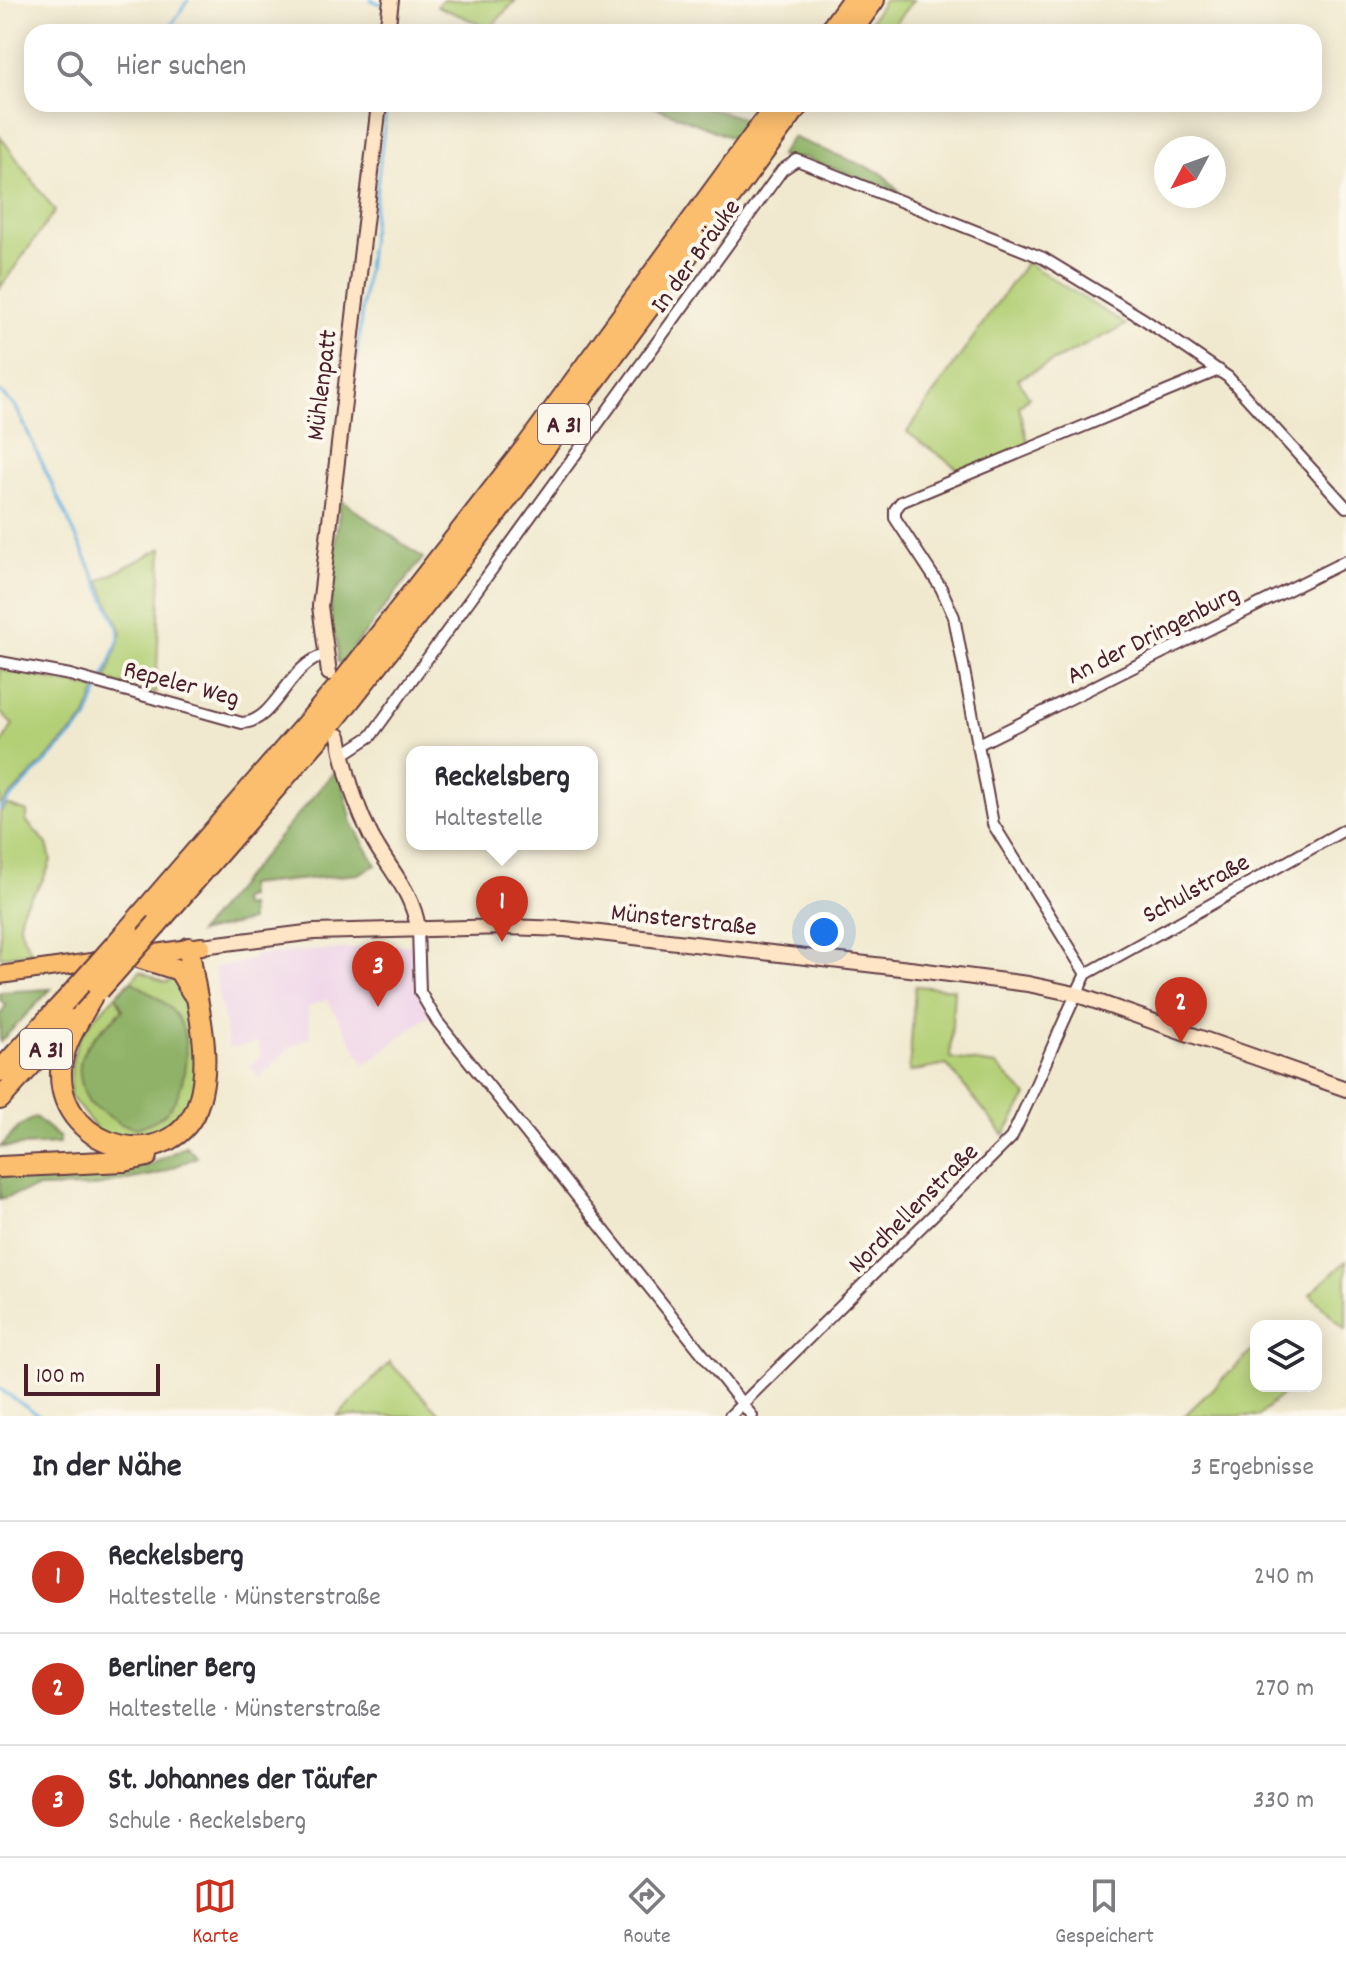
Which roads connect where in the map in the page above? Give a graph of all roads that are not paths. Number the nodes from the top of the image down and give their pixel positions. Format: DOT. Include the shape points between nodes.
graph roads {
  1 [pos="391,0"];
  2 [pos="852,0"];
  3 [pos="874,0"];
  4 [pos="388,24"];
  5 [pos="835,24"];
  6 [pos="857,24"];
  7 [pos="378,112"];
  8 [pos="771,112"];
  9 [pos="793,112"];
  10 [pos="1219,370"];
  11 [pos="1346,507"];
  12 [pos="1346,561"];
  13 [pos="325,655"];
  14 [pos="0,662"];
  15 [pos="329,673"];
  16 [pos="339,736"];
  17 [pos="977,745"];
  18 [pos="342,755"];
  19 [pos="1346,829"];
  20 [pos="418,928"];
  21 [pos="195,947"];
  22 [pos="135,956"];
  23 [pos="1086,974"];
  24 [pos="0,975"];
  25 [pos="95,994"];
  26 [pos="1075,994"];
  27 [pos="64,1002"];
  28 [pos="197,1007"];
  29 [pos="0,1055"];
  30 [pos="0,1071"];
  31 [pos="1346,1089"];
  32 [pos="0,1099"];
  33 [pos="0,1167"];
  34 [pos="741,1405"];
  35 [pos="730,1416"];
  36 [pos="752,1416"];
  1 -- 4 [label="main road"];
  2 -- 5 [label="highway"];
  3 -- 6 [label="highway"];
  7 -- 13 [label="main road, Mühlenpatt" via="328,519 320,606"];
  8 -- 27 [label="highway, A 31, bridge" via="527,446 346,678"];
  9 -- 25 [label="highway, A 31, bridge" via="496,514 331,724"];
  10 -- 11 [label="street, In der Bräuke"];
  10 -- 17 [label="street" via="901,502 895,510 954,617"];
  10 -- 18 [label="street, In der Bräuke" via="1043,258 803,159 790,162 371,736"];
  12 -- 17 [label="street, An der Dringenburg"];
  13 -- 14 [label="street, Repeler Weg" via="300,667 260,718 242,723 70,675"];
  13 -- 15 [label="main road, Mühlenpatt"];
  16 -- 18 [label="main road"];
  17 -- 23 [label="street" via="993,824"];
  18 -- 20 [label="main road" via="359,809 414,904"];
  19 -- 23 [label="street, Schulstraße"];
  20 -- 21 [label="main road, Münsterstraße" via="314,932"];
  20 -- 26 [label="main road, Münsterstraße" via="565,929 1013,982"];
  20 -- 34 [label="street" via="420,992 437,1021"];
  21 -- 22 [label="main road, Münsterstraße"];
  21 -- 28 [label="highway"];
  21 -- 33 [label="highway" via="215,1056 215,1088 190,1135 159,1153 124,1161"];
  22 -- 24 [label="main road, Münsterstraße"];
  22 -- 28 [label="highway" via="179,970 190,983"];
  23 -- 26 [label="street"];
  25 -- 28 [label="highway" via="63,1057 62,1090 79,1123 99,1139 127,1148 172,1137 199,1104 204,1051"];
  25 -- 32 [label="highway, A 31"];
  26 -- 31 [label="main road, Münsterstraße"];
  26 -- 34 [label="street, Nordhellenstraße" via="1011,1138"];
  27 -- 29 [label="highway"];
  27 -- 30 [label="highway, A 31"];
  34 -- 35 [label="street, Nordhellenstraße"];
  34 -- 36 [label="street"];
}
